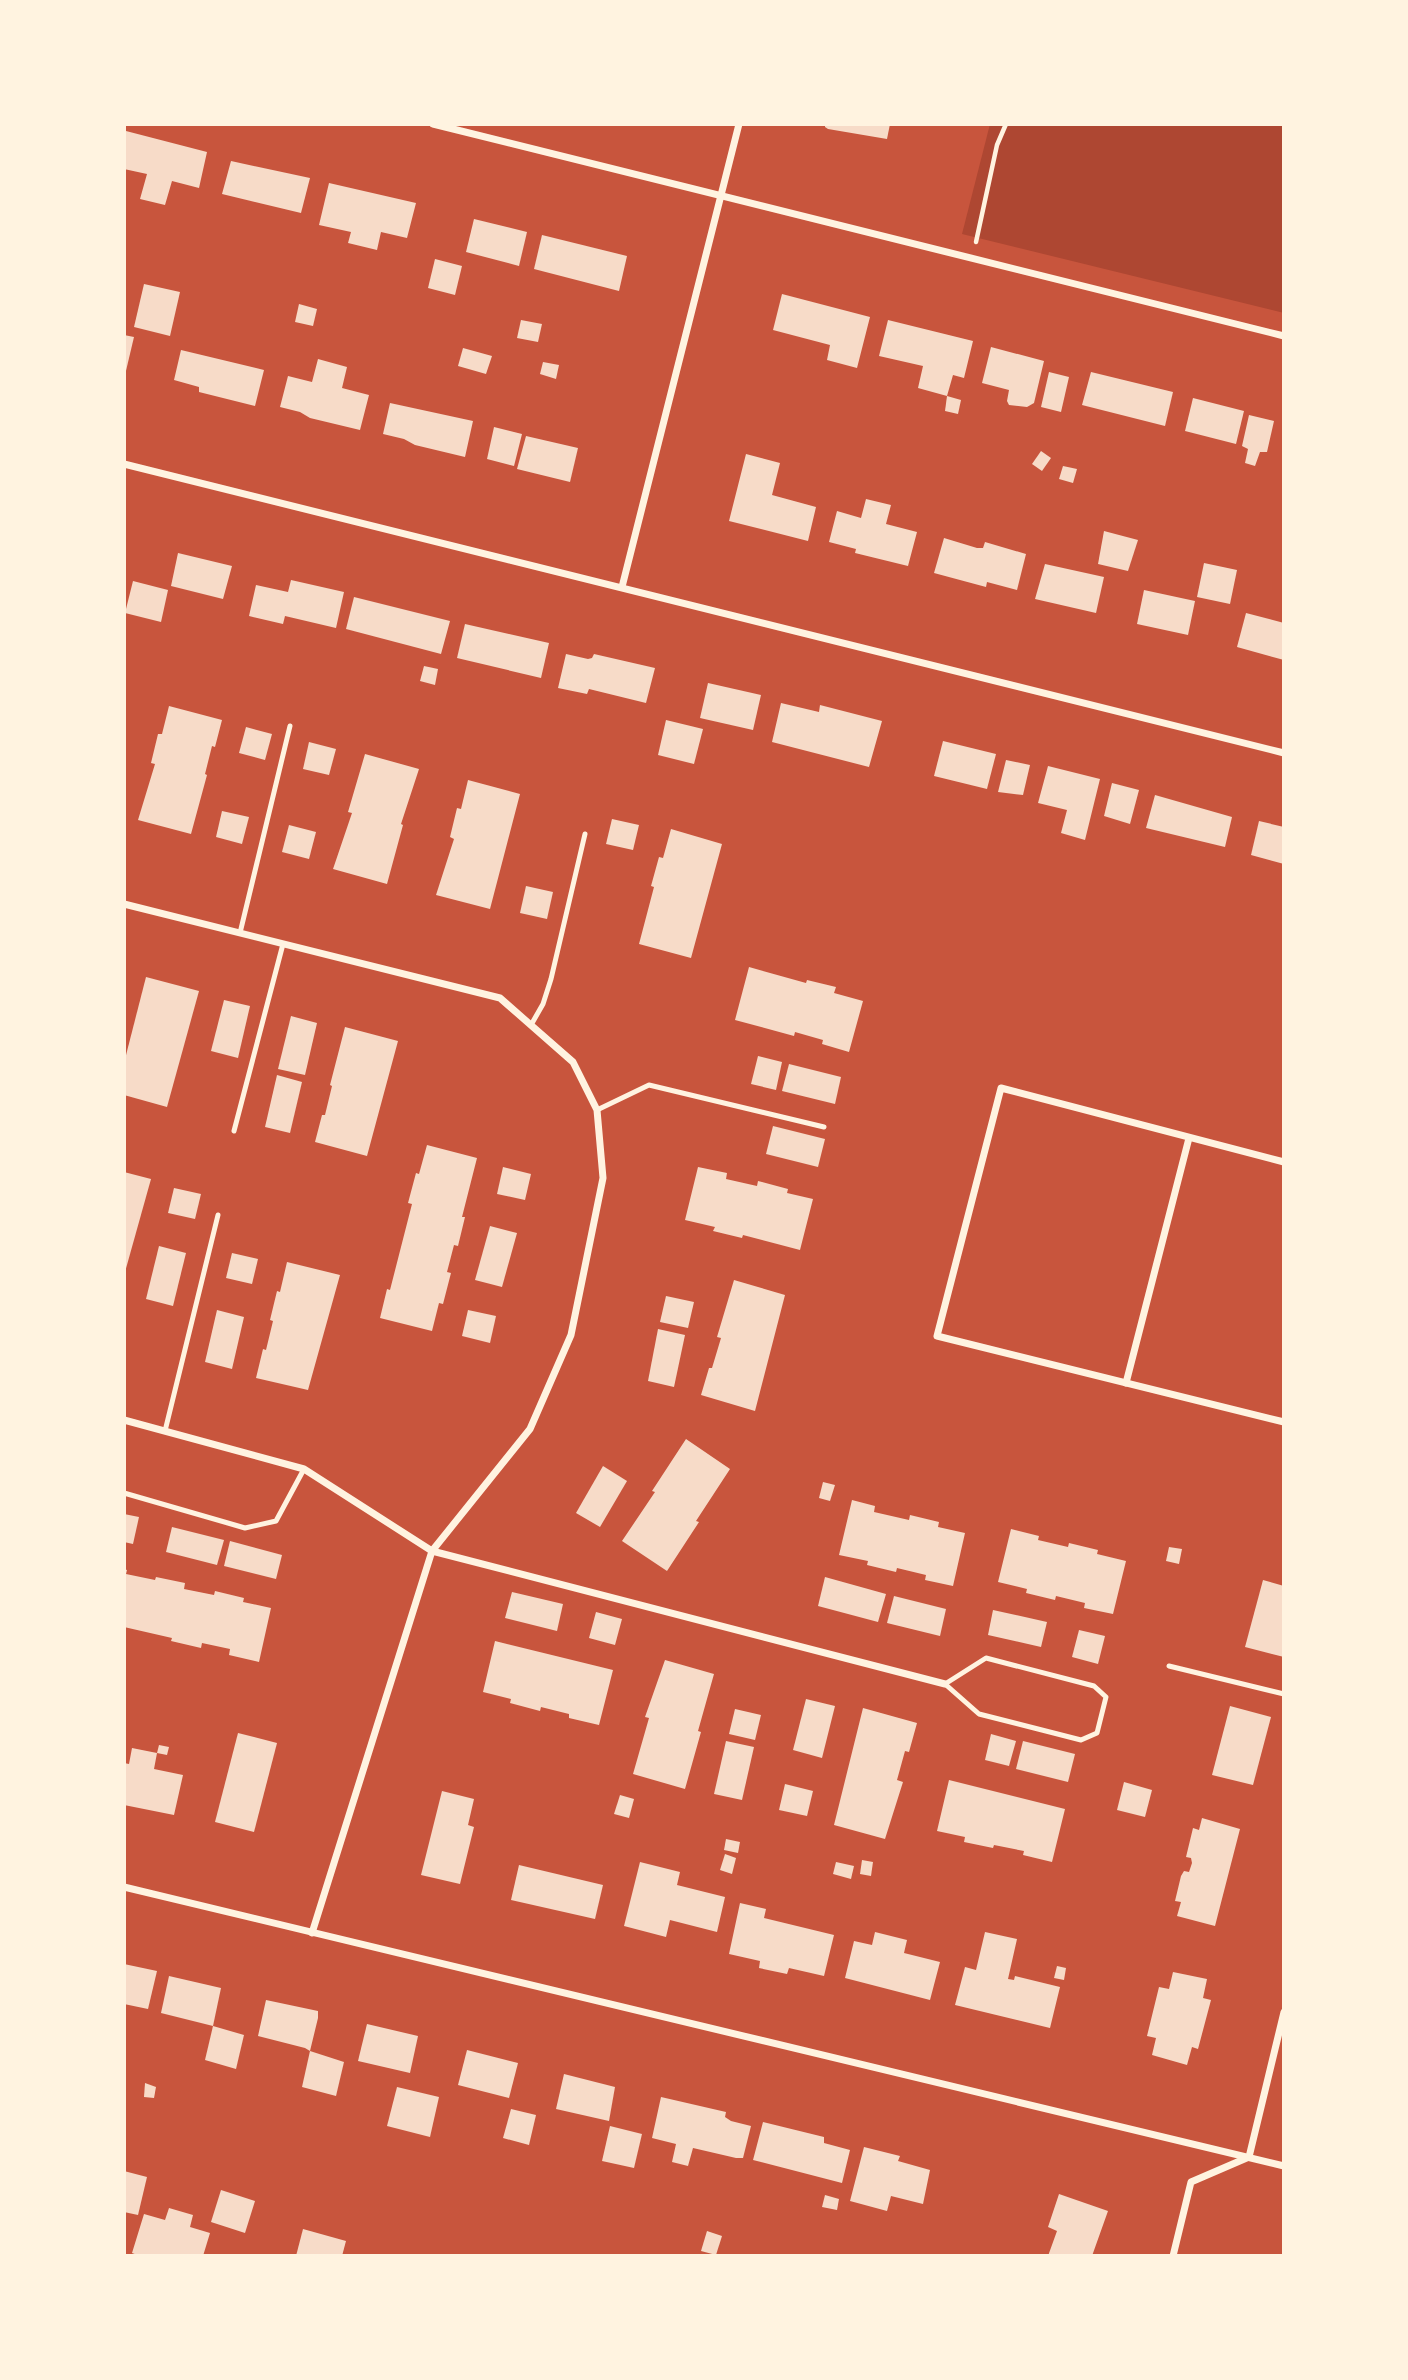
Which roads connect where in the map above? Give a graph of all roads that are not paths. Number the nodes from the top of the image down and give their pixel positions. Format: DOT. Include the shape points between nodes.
graph roads {
  1 [pos="433,124"];
  2 [pos="738,124"];
  3 [pos="721,197"];
  4 [pos="1284,336"];
  5 [pos="124,464"];
  6 [pos="622,587"];
  7 [pos="290,726"];
  8 [pos="1284,753"];
  9 [pos="584,834"];
  10 [pos="124,904"];
  11 [pos="240,933"];
  12 [pos="283,944"];
  13 [pos="531,1025"];
  14 [pos="597,1110"];
  15 [pos="824,1127"];
  16 [pos="234,1131"];
  17 [pos="1189,1138"];
  18 [pos="1284,1162"];
  19 [pos="218,1216"];
  20 [pos="1126,1383"];
  21 [pos="124,1420"];
  22 [pos="1284,1422"];
  23 [pos="165,1431"];
  24 [pos="304,1469"];
  25 [pos="124,1493"];
  26 [pos="432,1551"];
  27 [pos="1169,1666"];
  28 [pos="945,1684"];
  29 [pos="1284,1694"];
  30 [pos="124,1886"];
  31 [pos="312,1933"];
  32 [pos="1284,2012"];
  33 [pos="1249,2157"];
  34 [pos="1284,2166"];
  35 [pos="1172,2256"];
  1 -- 3 [label="street"];
  2 -- 3 [label="street"];
  3 -- 4 [label="street"];
  3 -- 6 [label="street"];
  5 -- 6 [label="street"];
  6 -- 8 [label="street"];
  7 -- 11 [label="lane"];
  9 -- 13 [label="lane" via="551,979"];
  10 -- 11 [label="street"];
  11 -- 12 [label="street"];
  12 -- 13 [label="street" via="500,998"];
  12 -- 16 [label="lane"];
  13 -- 14 [label="street" via="573,1062"];
  14 -- 15 [label="lane" via="649,1085"];
  14 -- 26 [label="street" via="603,1178 571,1335 530,1429"];
  17 -- 18 [label="street"];
  17 -- 20 [label="street"];
  17 -- 20 [label="street" via="1001,1088 937,1336"];
  19 -- 23 [label="lane"];
  20 -- 22 [label="street"];
  21 -- 23 [label="street"];
  23 -- 24 [label="street"];
  24 -- 25 [label="lane" via="276,1521 245,1528"];
  24 -- 26 [label="street"];
  26 -- 28 [label="street"];
  26 -- 31 [label="street"];
  27 -- 29 [label="lane"];
  28 -- 28 [label="lane" via="979,1714 1082,1740 1097,1733 1106,1697 1094,1686 986,1658"];
  30 -- 31 [label="street"];
  31 -- 33 [label="street"];
  32 -- 33 [label="street"];
  33 -- 34 [label="street"];
  33 -- 35 [label="street" via="1191,2182"];
}
